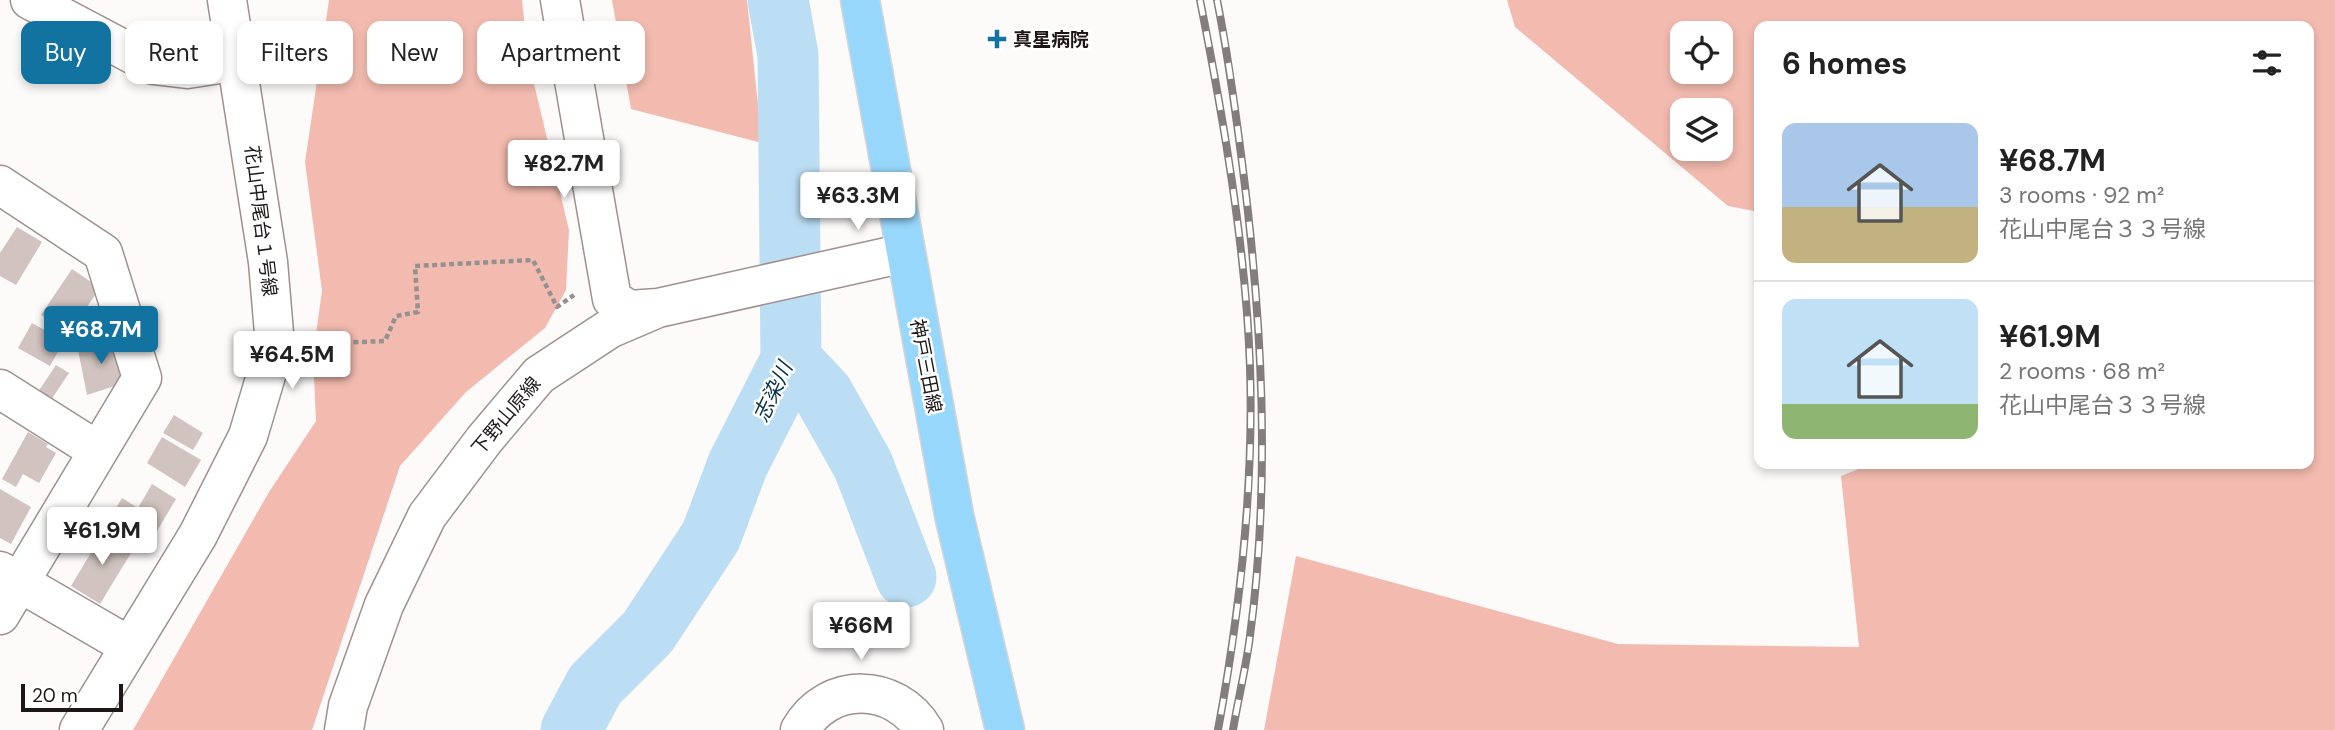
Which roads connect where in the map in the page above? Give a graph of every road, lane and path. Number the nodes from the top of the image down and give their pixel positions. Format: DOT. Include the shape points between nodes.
graph roads {
  1 [pos="30,0"];
  2 [pos="228,0"];
  3 [pos="560,0"];
  4 [pos="860,0"];
  5 [pos="237,50"];
  6 [pos="237,61"];
  7 [pos="242,84"];
  8 [pos="0,184"];
  9 [pos="905,253"];
  10 [pos="604,255"];
  11 [pos="658,308"];
  12 [pos="275,345"];
  13 [pos="0,389"];
  14 [pos="98,451"];
  15 [pos="6,590"];
  16 [pos="128,646"];
  17 [pos="79,730"];
  18 [pos="344,730"];
  19 [pos="800,730"];
  20 [pos="924,730"];
  21 [pos="1005,730"];
  1 -- 6 [label="street" via="153,65 187,69"];
  2 -- 5 [label="street, 花山中尾台１号線"];
  3 -- 10 [label="street"];
  4 -- 9 [label="main road, 神戸三田線"];
  7 -- 12 [label="street, 花山中尾台１号線"];
  8 -- 14 [label="street" via="103,253 142,378"];
  9 -- 11 [label="street, 下野山原線"];
  9 -- 21 [label="main road, 神戸三田線" via="954,515"];
  10 -- 11 [label="street" via="612,299 629,310"];
  10 -- 12 [label="path" via="584,261 579,292 557,307 533,260 415,266 418,312 396,316 384,341"];
  11 -- 18 [label="street, 下野山原線" via="609,328 539,375 443,494 427,516 384,605 348,706"];
  12 -- 16 [label="street, 花山中尾台１号線" via="248,436 198,535"];
  13 -- 14 [label="street"];
  14 -- 15 [label="street"];
  15 -- 16 [label="street"];
  16 -- 17 [label="street, 花山中尾台１号線"];
  19 -- 20 [label="street" via="823,703 843,694 864,692 901,705"];
}
